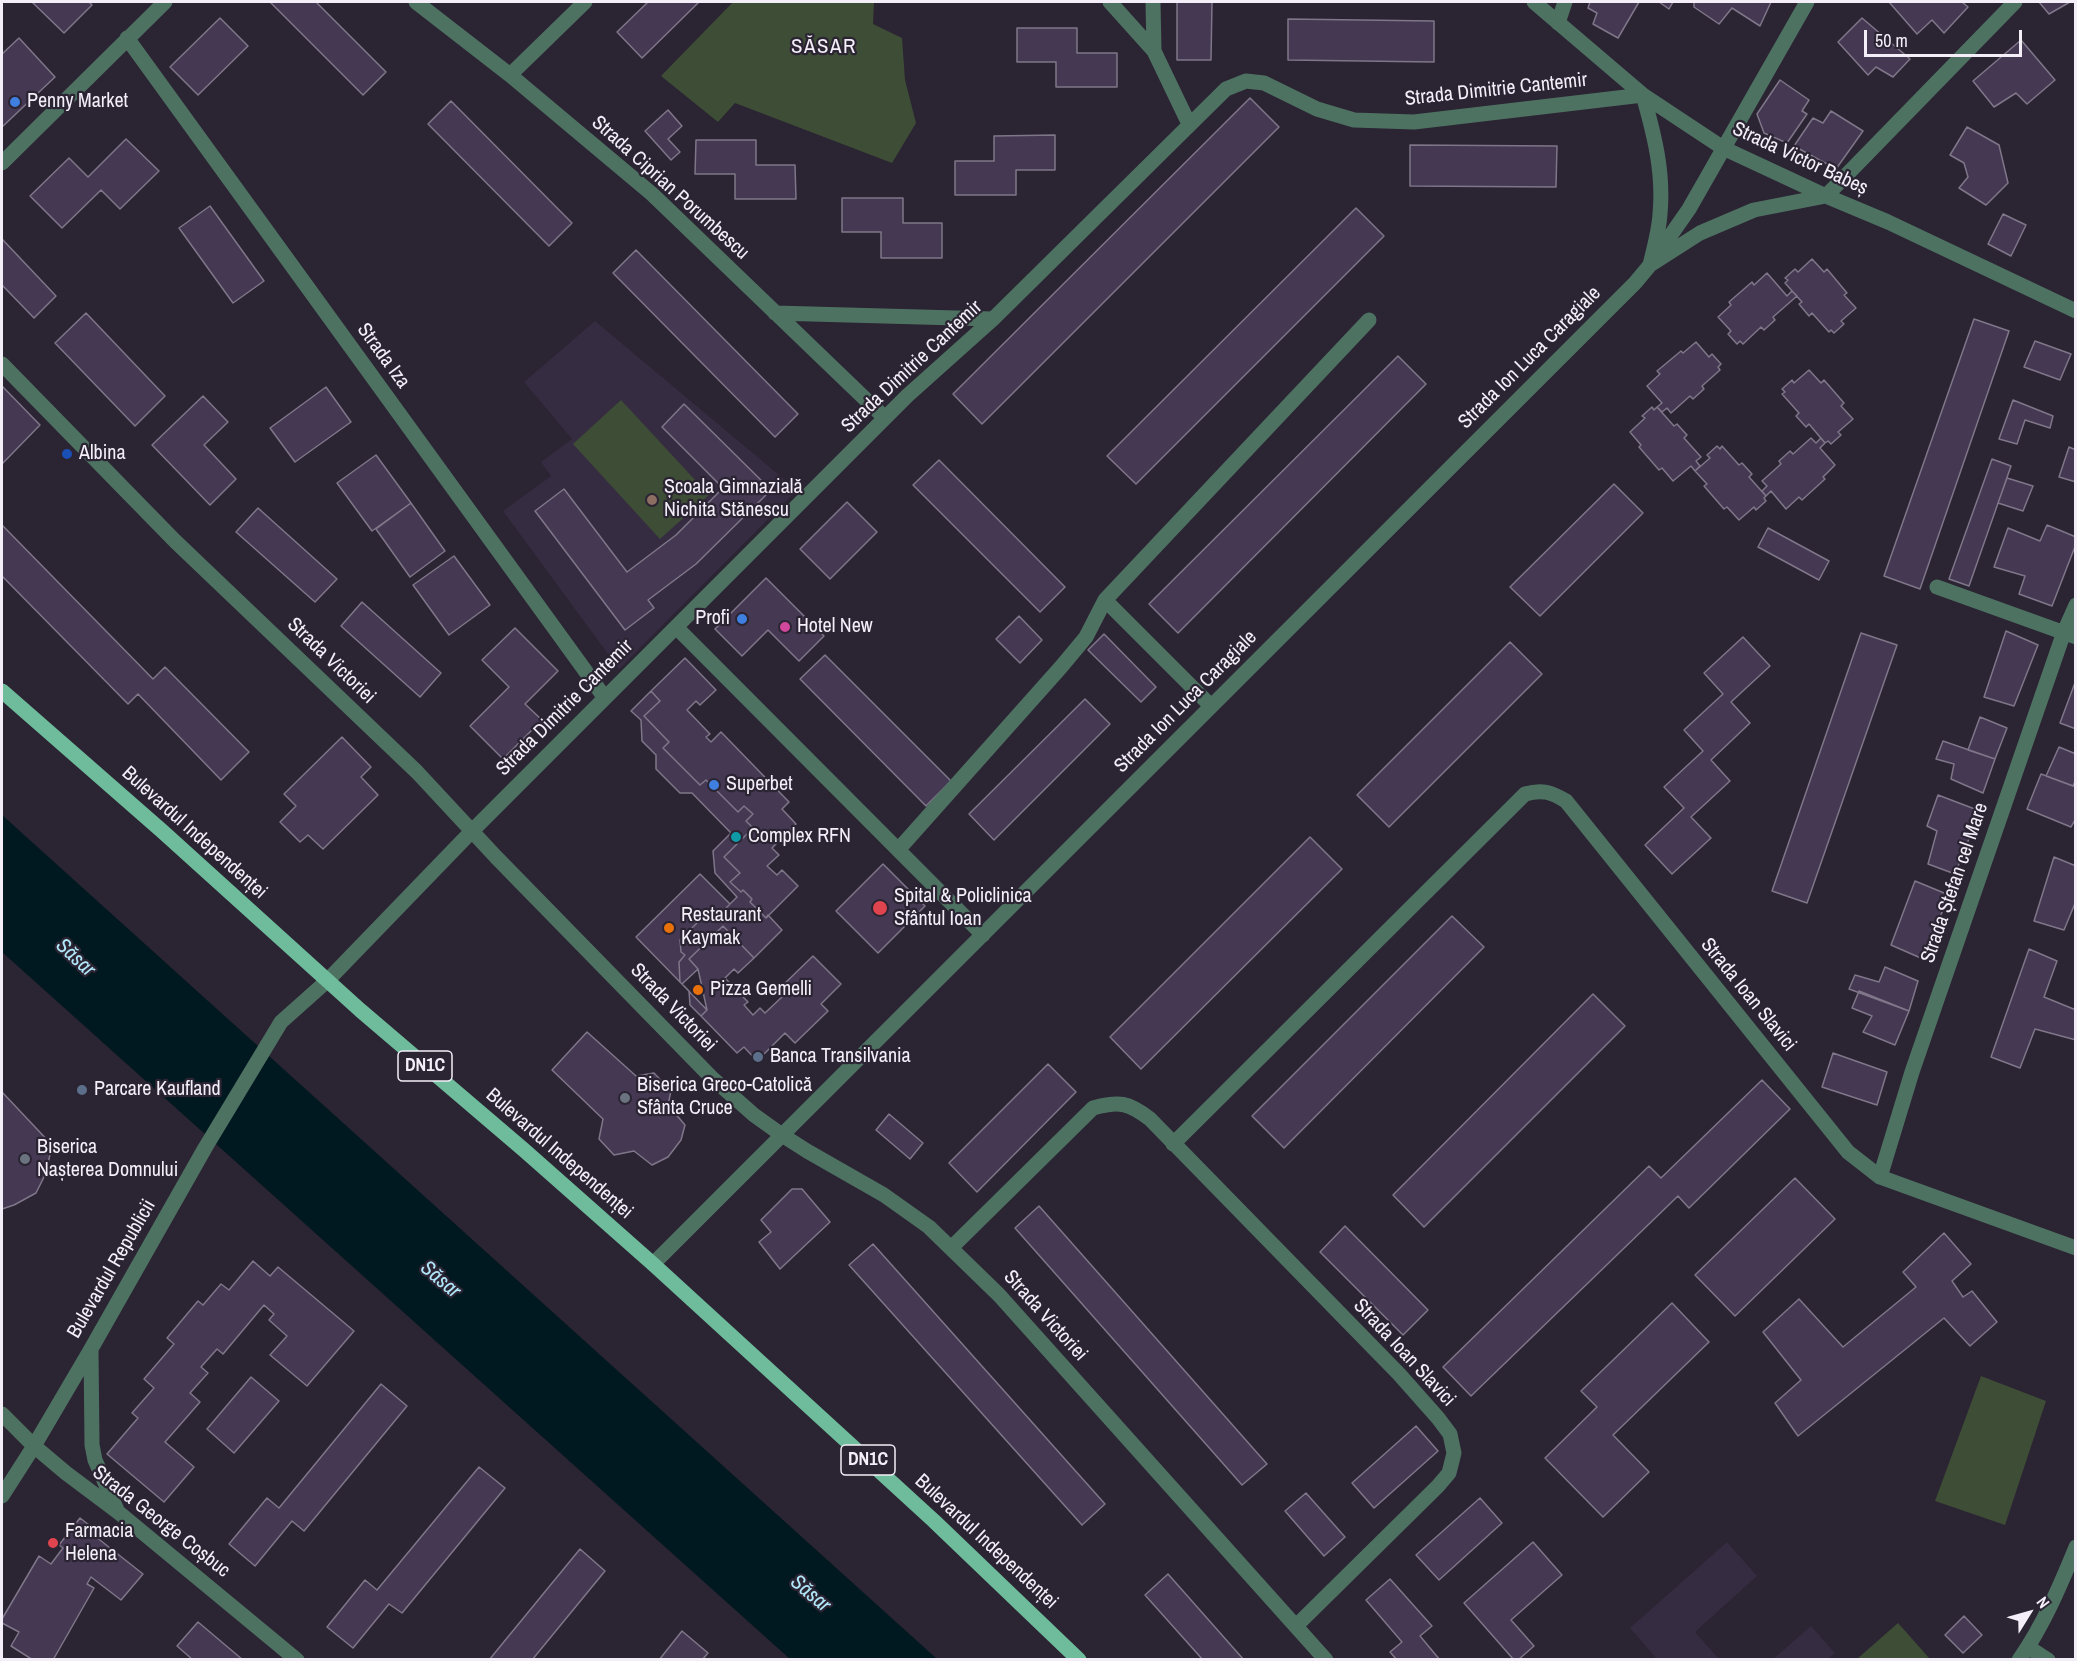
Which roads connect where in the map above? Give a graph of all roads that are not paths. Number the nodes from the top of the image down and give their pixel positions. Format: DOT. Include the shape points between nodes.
graph roads {
  1 [pos="165,2"];
  2 [pos="416,2"];
  3 [pos="585,2"];
  4 [pos="1110,2"];
  5 [pos="1153,2"];
  6 [pos="1534,2"];
  7 [pos="1565,2"];
  8 [pos="1807,2"];
  9 [pos="2015,2"];
  10 [pos="1558,23"];
  11 [pos="127,38"];
  12 [pos="1154,51"];
  13 [pos="510,75"];
  14 [pos="1642,94"];
  15 [pos="1189,124"];
  16 [pos="1723,148"];
  17 [pos="2,163"];
  18 [pos="1826,196"];
  19 [pos="1650,265"];
  20 [pos="2076,311"];
  21 [pos="775,313"];
  22 [pos="993,319"];
  23 [pos="1369,320"];
  24 [pos="2,364"];
  25 [pos="885,418"];
  26 [pos="1937,587"];
  27 [pos="1105,600"];
  28 [pos="2076,605"];
  29 [pos="676,627"];
  30 [pos="2070,635"];
  31 [pos="2,691"];
  32 [pos="605,698"];
  33 [pos="1211,706"];
  34 [pos="472,831"];
  35 [pos="898,850"];
  36 [pos="982,935"];
  37 [pos="327,981"];
  38 [pos="782,1135"];
  39 [pos="1173,1144"];
  40 [pos="1880,1178"];
  41 [pos="952,1247"];
  42 [pos="2076,1248"];
  43 [pos="653,1264"];
  44 [pos="91,1349"];
  45 [pos="2,1414"];
  46 [pos="34,1446"];
  47 [pos="2,1496"];
  48 [pos="118,1512"];
  49 [pos="2076,1547"];
  50 [pos="1296,1626"];
  51 [pos="2023,1653"];
  52 [pos="297,1659"];
  53 [pos="1079,1659"];
  54 [pos="1326,1659"];
  55 [pos="2048,1659"];
  1 -- 11 [label="street"];
  2 -- 13 [label="street, Strada Ciprian Porumbescu"];
  3 -- 13 [label="street"];
  4 -- 12 [label="street"];
  5 -- 12 [label="street"];
  6 -- 10 [label="street, Strada Victor Babeș"];
  7 -- 10 [label="street"];
  8 -- 16 [label="street, Strada Ion Luca Caragiale"];
  9 -- 18 [label="street"];
  10 -- 14 [label="street, Strada Victor Babeș"];
  11 -- 17 [label="street"];
  11 -- 32 [label="street, Strada Iza"];
  12 -- 15 [label="street"];
  13 -- 21 [label="street, Strada Ciprian Porumbescu" via="652,194"];
  14 -- 15 [label="street, Strada Dimitrie Cantemir" via="1414,122 1354,120 1317,109 1264,82 1246,81 1226,89"];
  14 -- 16 [label="street, Strada Victor Babeș"];
  14 -- 19 [label="street" via="1657,144 1661,179 1660,216"];
  15 -- 22 [label="street, Strada Dimitrie Cantemir"];
  16 -- 18 [label="street, Strada Victor Babeș"];
  16 -- 19 [label="street, Strada Ion Luca Caragiale" via="1689,209"];
  18 -- 19 [label="street" via="1754,210 1700,233"];
  18 -- 20 [label="street, Strada Victor Babeș"];
  19 -- 33 [label="street, Strada Ion Luca Caragiale"];
  21 -- 22 [label="street"];
  21 -- 25 [label="street, Strada Ciprian Porumbescu"];
  22 -- 25 [label="street, Strada Dimitrie Cantemir"];
  23 -- 27 [label="street"];
  24 -- 34 [label="street, Strada Victoriei" via="174,541 417,772"];
  25 -- 29 [label="street, Strada Dimitrie Cantemir"];
  26 -- 30 [label="street"];
  27 -- 33 [label="street"];
  27 -- 35 [label="street" via="1074,652"];
  28 -- 30 [label="street, Strada Ștefan cel Mare"];
  29 -- 32 [label="street, Strada Dimitrie Cantemir"];
  29 -- 35 [label="street"];
  30 -- 40 [label="street, Strada Ștefan cel Mare" via="1912,1072"];
  31 -- 37 [label="main road, Bulevardul Independenței / DN1C"];
  32 -- 34 [label="street, Strada Dimitrie Cantemir"];
  33 -- 36 [label="street, Strada Ion Luca Caragiale"];
  34 -- 37 [label="street, Strada Dimitrie Cantemir"];
  34 -- 38 [label="street, Strada Victoriei" via="711,1077"];
  35 -- 36 [label="street"];
  36 -- 38 [label="street, Strada Ion Luca Caragiale"];
  37 -- 43 [label="main road, Bulevardul Independenței / DN1C"];
  37 -- 44 [label="street, Bulevardul Republicii" via="281,1022 264,1047"];
  38 -- 41 [label="street, Strada Victoriei" via="884,1195"];
  38 -- 43 [label="street, Strada Ion Luca Caragiale"];
  39 -- 40 [label="street, Strada Ioan Slavici" via="1525,794 1538,790 1566,801 1835,1138"];
  39 -- 41 [label="street, Strada Ioan Slavici" via="1135,1107 1113,1102 1093,1108"];
  39 -- 50 [label="street, Strada Ioan Slavici" via="1399,1374 1450,1434 1454,1453 1449,1473"];
  40 -- 42 [label="street, Strada Ioan Slavici"];
  41 -- 50 [label="street, Strada Victoriei"];
  43 -- 53 [label="main road, Bulevardul Independenței / DN1C"];
  44 -- 46 [label="street, Bulevardul Republicii"];
  44 -- 48 [label="street" via="94,1460"];
  45 -- 46 [label="street, Strada George Coșbuc"];
  46 -- 47 [label="street, Bulevardul Republicii"];
  46 -- 48 [label="street, Strada George Coșbuc"];
  48 -- 52 [label="street, Strada George Coșbuc"];
  49 -- 51 [label="street" via="2060,1587"];
  50 -- 54 [label="street, Strada Victoriei"];
  51 -- 55 [label="street"];
}
